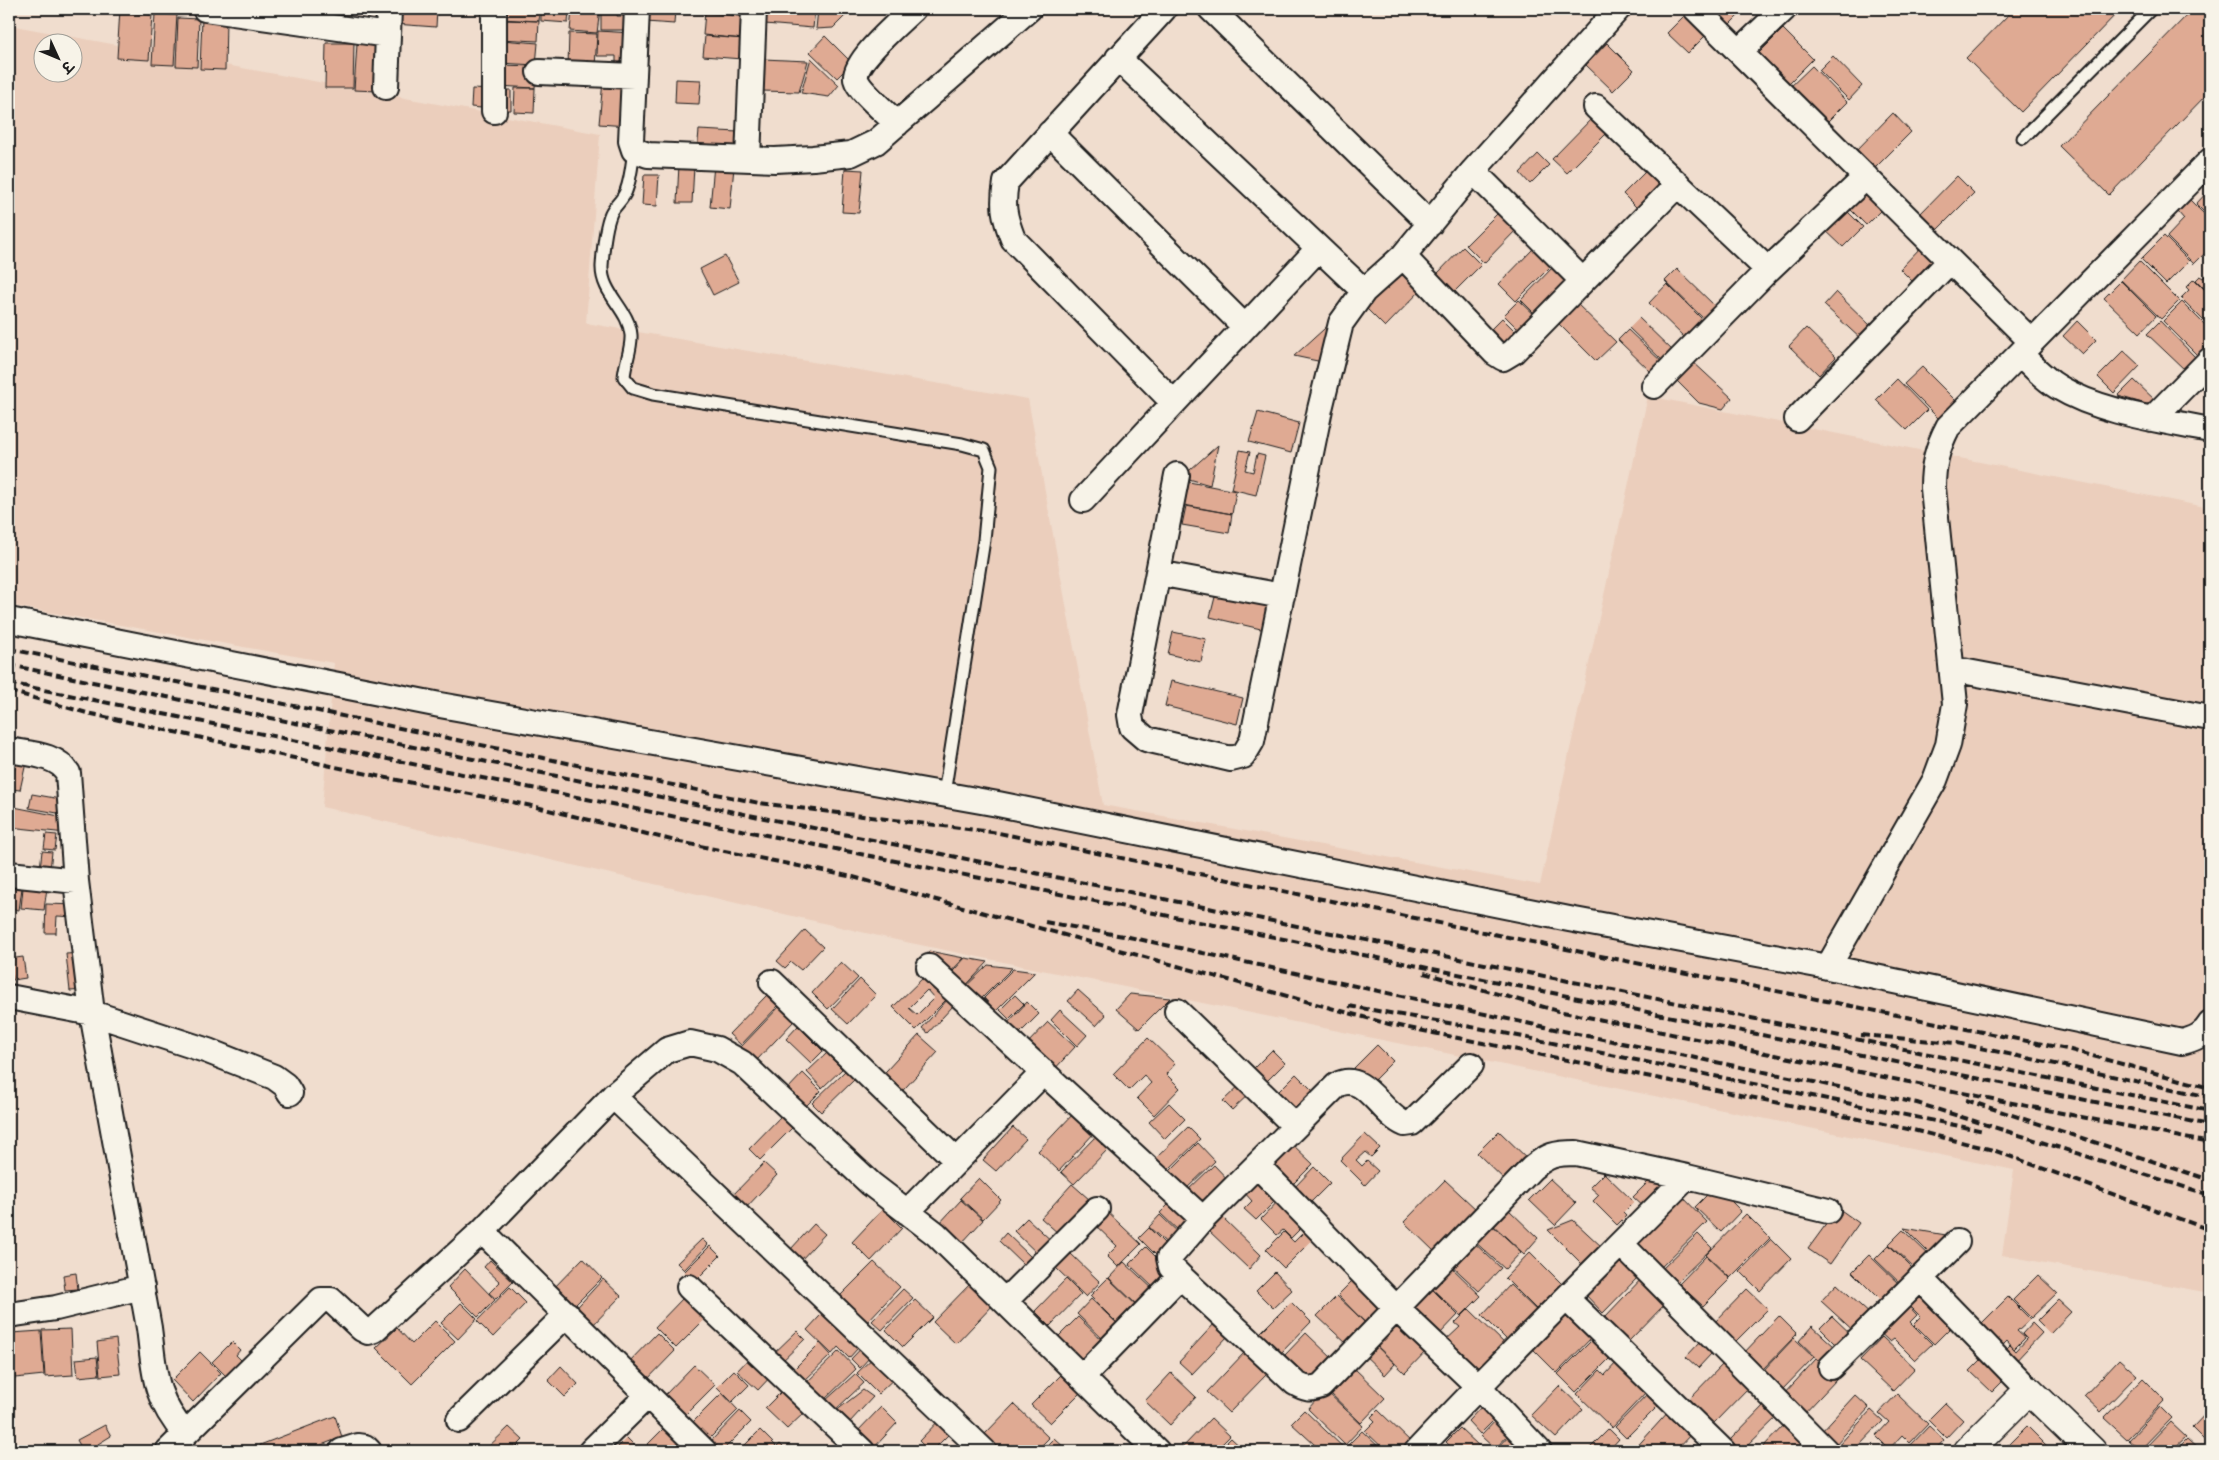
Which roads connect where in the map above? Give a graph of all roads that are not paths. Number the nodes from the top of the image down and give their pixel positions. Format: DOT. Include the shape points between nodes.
graph roads {
  1 [pos="205,9"];
  2 [pos="389,9"];
  3 [pos="494,9"];
  4 [pos="637,9"];
  5 [pos="754,9"];
  6 [pos="913,9"];
  7 [pos="1029,9"];
  8 [pos="1164,9"];
  9 [pos="1211,9"];
  10 [pos="1618,9"];
  11 [pos="1696,9"];
  12 [pos="1784,9"];
  13 [pos="2151,9"];
  14 [pos="287,15"];
  15 [pos="388,35"];
  16 [pos="1740,51"];
  17 [pos="1118,58"];
  18 [pos="539,72"];
  19 [pos="634,76"];
  20 [pos="386,87"];
  21 [pos="1596,106"];
  22 [pos="494,110"];
  23 [pos="897,124"];
  24 [pos="1050,132"];
  25 [pos="2023,138"];
  26 [pos="634,150"];
  27 [pos="748,159"];
  28 [pos="2210,161"];
  29 [pos="1472,171"];
  30 [pos="1866,177"];
  31 [pos="1678,184"];
  32 [pos="1430,224"];
  33 [pos="1318,250"];
  34 [pos="1403,256"];
  35 [pos="1950,262"];
  36 [pos="1768,270"];
  37 [pos="1582,280"];
  38 [pos="1364,291"];
  39 [pos="1245,327"];
  40 [pos="2026,348"];
  41 [pos="2210,360"];
  42 [pos="1654,386"];
  43 [pos="1174,402"];
  44 [pos="1797,419"];
  45 [pos="2152,419"];
  46 [pos="2210,430"];
  47 [pos="1178,475"];
  48 [pos="1083,500"];
  49 [pos="1158,573"];
  50 [pos="1282,596"];
  51 [pos="9,620"];
  52 [pos="1952,670"];
  53 [pos="2210,718"];
  54 [pos="9,750"];
  55 [pos="944,794"];
  56 [pos="9,874"];
  57 [pos="76,881"];
  58 [pos="928,967"];
  59 [pos="1828,967"];
  60 [pos="772,982"];
  61 [pos="9,997"];
  62 [pos="1178,1011"];
  63 [pos="92,1013"];
  64 [pos="2210,1024"];
  65 [pos="1471,1065"];
  66 [pos="1044,1072"];
  67 [pos="290,1093"];
  68 [pos="613,1096"];
  69 [pos="1295,1126"];
  70 [pos="957,1161"];
  71 [pos="1257,1165"];
  72 [pos="1687,1177"];
  73 [pos="1097,1209"];
  74 [pos="907,1212"];
  75 [pos="1828,1212"];
  76 [pos="1203,1219"];
  77 [pos="482,1231"];
  78 [pos="1957,1242"];
  79 [pos="1621,1244"];
  80 [pos="1180,1276"];
  81 [pos="1920,1278"];
  82 [pos="142,1287"];
  83 [pos="689,1287"];
  84 [pos="1567,1299"];
  85 [pos="1005,1301"];
  86 [pos="1396,1308"];
  87 [pos="567,1314"];
  88 [pos="9,1315"];
  89 [pos="1831,1367"];
  90 [pos="1082,1377"];
  91 [pos="1478,1386"];
  92 [pos="2029,1390"];
  93 [pos="648,1395"];
  94 [pos="459,1420"];
  95 [pos="185,1434"];
  96 [pos="168,1451"];
  97 [pos="342,1451"];
  98 [pos="369,1451"];
  99 [pos="591,1451"];
  100 [pos="704,1451"];
  101 [pos="862,1451"];
  102 [pos="984,1451"];
  103 [pos="1158,1451"];
  104 [pos="1417,1451"];
  105 [pos="1538,1451"];
  106 [pos="1723,1451"];
  107 [pos="1826,1451"];
  108 [pos="1968,1451"];
  109 [pos="2092,1451"];
  1 -- 14 [label="street"];
  2 -- 15 [label="street"];
  3 -- 22 [label="street"];
  4 -- 19 [label="street"];
  5 -- 27 [label="street"];
  6 -- 23 [label="street" via="856,70 856,80"];
  7 -- 23 [label="street"];
  8 -- 17 [label="street"];
  9 -- 32 [label="street"];
  10 -- 29 [label="street"];
  11 -- 16 [label="street"];
  12 -- 16 [label="street"];
  13 -- 25 [label="lane"];
  14 -- 15 [label="street"];
  15 -- 20 [label="street"];
  16 -- 30 [label="street"];
  17 -- 24 [label="street"];
  17 -- 33 [label="street"];
  18 -- 19 [label="street"];
  19 -- 26 [label="street" via="631,141"];
  21 -- 31 [label="street"];
  23 -- 27 [label="street" via="876,142 851,154"];
  24 -- 39 [label="street"];
  24 -- 43 [label="street" via="1006,182 1004,217 1013,239"];
  26 -- 27 [label="street" via="648,155"];
  26 -- 55 [label="lane" via="627,190 614,207 609,222 602,265 607,290 626,319 631,335 624,377 632,388 984,450 991,467 984,540"];
  28 -- 40 [label="street"];
  29 -- 32 [label="street"];
  29 -- 37 [label="street"];
  30 -- 35 [label="street"];
  30 -- 36 [label="street"];
  31 -- 36 [label="street"];
  31 -- 37 [label="street"];
  32 -- 34 [label="street"];
  33 -- 38 [label="street"];
  33 -- 39 [label="street"];
  34 -- 37 [label="street" via="1503,358 1513,352"];
  34 -- 38 [label="street"];
  35 -- 40 [label="street"];
  35 -- 44 [label="street"];
  36 -- 42 [label="street"];
  38 -- 50 [label="street" via="1341,323"];
  39 -- 43 [label="street"];
  40 -- 45 [label="street" via="2056,386 2070,394"];
  40 -- 52 [label="street" via="1948,427 1939,444 1934,465 1933,488"];
  41 -- 45 [label="street"];
  43 -- 48 [label="street"];
  45 -- 46 [label="street"];
  47 -- 49 [label="street"];
  49 -- 50 [label="street"];
  49 -- 50 [label="street" via="1130,714 1132,727 1146,739 1231,758 1243,756 1252,741"];
  51 -- 55 [label="street" via="440,705"];
  52 -- 53 [label="street"];
  52 -- 59 [label="street" via="1955,704 1948,745 1935,780"];
  54 -- 57 [label="street" via="53,759 63,764 68,773"];
  55 -- 59 [label="street"];
  56 -- 57 [label="street"];
  57 -- 63 [label="street"];
  58 -- 66 [label="street"];
  59 -- 64 [label="street" via="2182,1042 2194,1039"];
  60 -- 70 [label="street"];
  61 -- 63 [label="street"];
  62 -- 69 [label="street"];
  63 -- 67 [label="street" via="208,1051 274,1077"];
  63 -- 82 [label="street"];
  65 -- 69 [label="street" via="1412,1123 1398,1122 1355,1081 1346,1080"];
  66 -- 70 [label="street"];
  66 -- 76 [label="street"];
  68 -- 74 [label="street" via="667,1050 690,1043 717,1049 742,1063 871,1184"];
  68 -- 77 [label="street"];
  68 -- 102 [label="street"];
  69 -- 71 [label="street"];
  70 -- 74 [label="street"];
  71 -- 76 [label="street"];
  71 -- 86 [label="street"];
  72 -- 75 [label="street"];
  72 -- 79 [label="street"];
  72 -- 86 [label="street" via="1576,1153 1546,1157"];
  73 -- 85 [label="street"];
  74 -- 85 [label="street" via="936,1234"];
  76 -- 80 [label="street" via="1169,1258 1171,1267"];
  77 -- 87 [label="street"];
  77 -- 95 [label="street" via="374,1330 362,1330 331,1300 321,1300"];
  78 -- 81 [label="street"];
  79 -- 84 [label="street"];
  79 -- 107 [label="street"];
  80 -- 86 [label="street" via="1304,1389 1321,1386"];
  80 -- 90 [label="street"];
  81 -- 89 [label="street"];
  81 -- 92 [label="street"];
  82 -- 88 [label="street" via="56,1308"];
  82 -- 95 [label="street" via="159,1393 169,1415"];
  83 -- 101 [label="street"];
  84 -- 91 [label="street"];
  84 -- 106 [label="street"];
  85 -- 90 [label="street"];
  86 -- 91 [label="street"];
  87 -- 93 [label="street"];
  87 -- 94 [label="street"];
  90 -- 103 [label="street"];
  91 -- 104 [label="street"];
  91 -- 105 [label="street"];
  92 -- 108 [label="street"];
  92 -- 109 [label="street"];
  93 -- 99 [label="street"];
  93 -- 100 [label="street"];
  95 -- 96 [label="street"];
  97 -- 98 [label="street" via="358,1446"];
}
